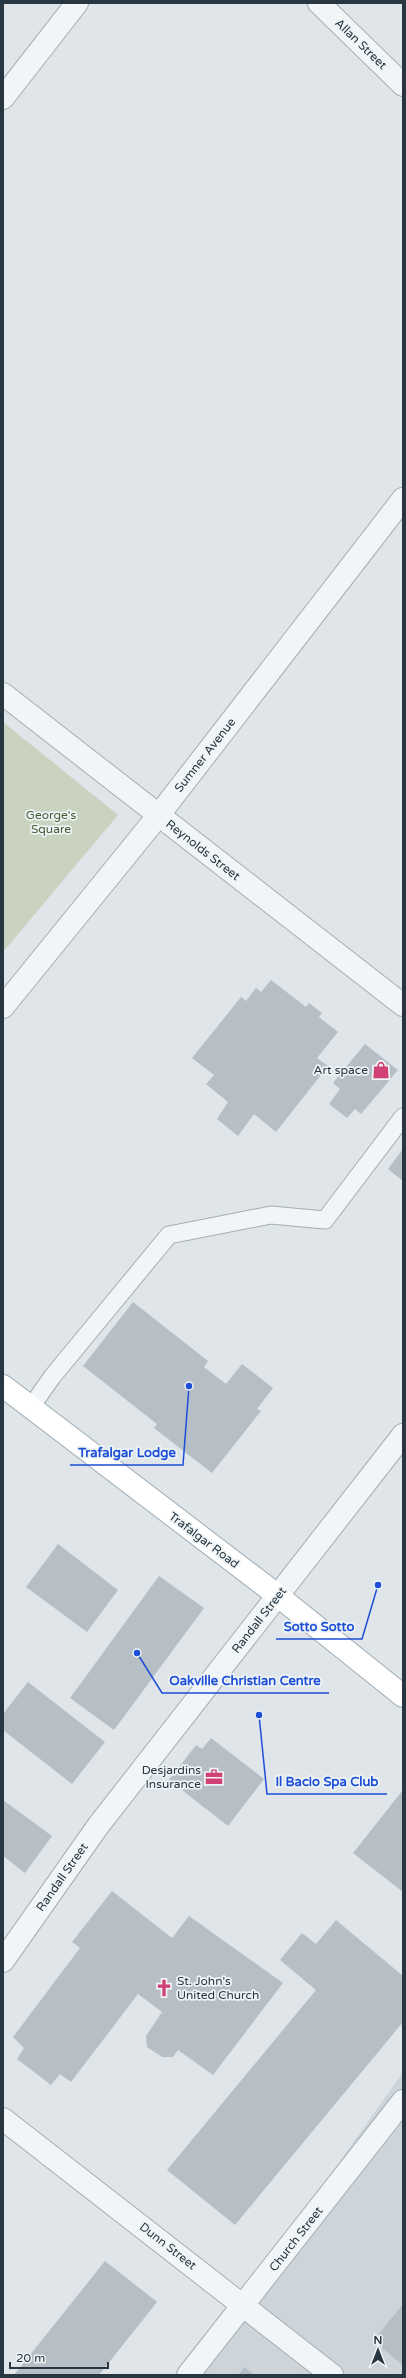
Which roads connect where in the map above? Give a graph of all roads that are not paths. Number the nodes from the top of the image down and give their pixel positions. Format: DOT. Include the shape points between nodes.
graph roads {
  1 [pos="77,3"];
  2 [pos="319,3"];
  3 [pos="403,84"];
  4 [pos="3,98"];
  5 [pos="403,499"];
  6 [pos="3,694"];
  7 [pos="158,816"];
  8 [pos="403,1005"];
  9 [pos="3,1007"];
  10 [pos="403,1117"];
  11 [pos="3,1386"];
  12 [pos="31,1407"];
  13 [pos="403,1435"];
  14 [pos="277,1595"];
  15 [pos="403,1696"];
  16 [pos="3,1961"];
  17 [pos="403,2102"];
  18 [pos="3,2119"];
  19 [pos="244,2306"];
  20 [pos="188,2375"];
  21 [pos="332,2375"];
  1 -- 4 [label="street"];
  2 -- 3 [label="street, Allan Street"];
  5 -- 7 [label="street, Sumner Avenue"];
  6 -- 7 [label="street, Reynolds Street"];
  7 -- 8 [label="street, Reynolds Street"];
  7 -- 9 [label="street, Sumner Avenue"];
  10 -- 12 [label="lane" via="325,1220 271,1215 169,1235 52,1377"];
  11 -- 12 [label="main road, Trafalgar Road"];
  12 -- 14 [label="main road, Trafalgar Road"];
  13 -- 14 [label="street, Randall Street"];
  14 -- 15 [label="main road, Trafalgar Road"];
  14 -- 16 [label="street, Randall Street" via="98,1826"];
  17 -- 19 [label="street, Church Street"];
  18 -- 19 [label="street, Dunn Street"];
  19 -- 20 [label="street, Church Street"];
  19 -- 21 [label="street, Dunn Street"];
}
